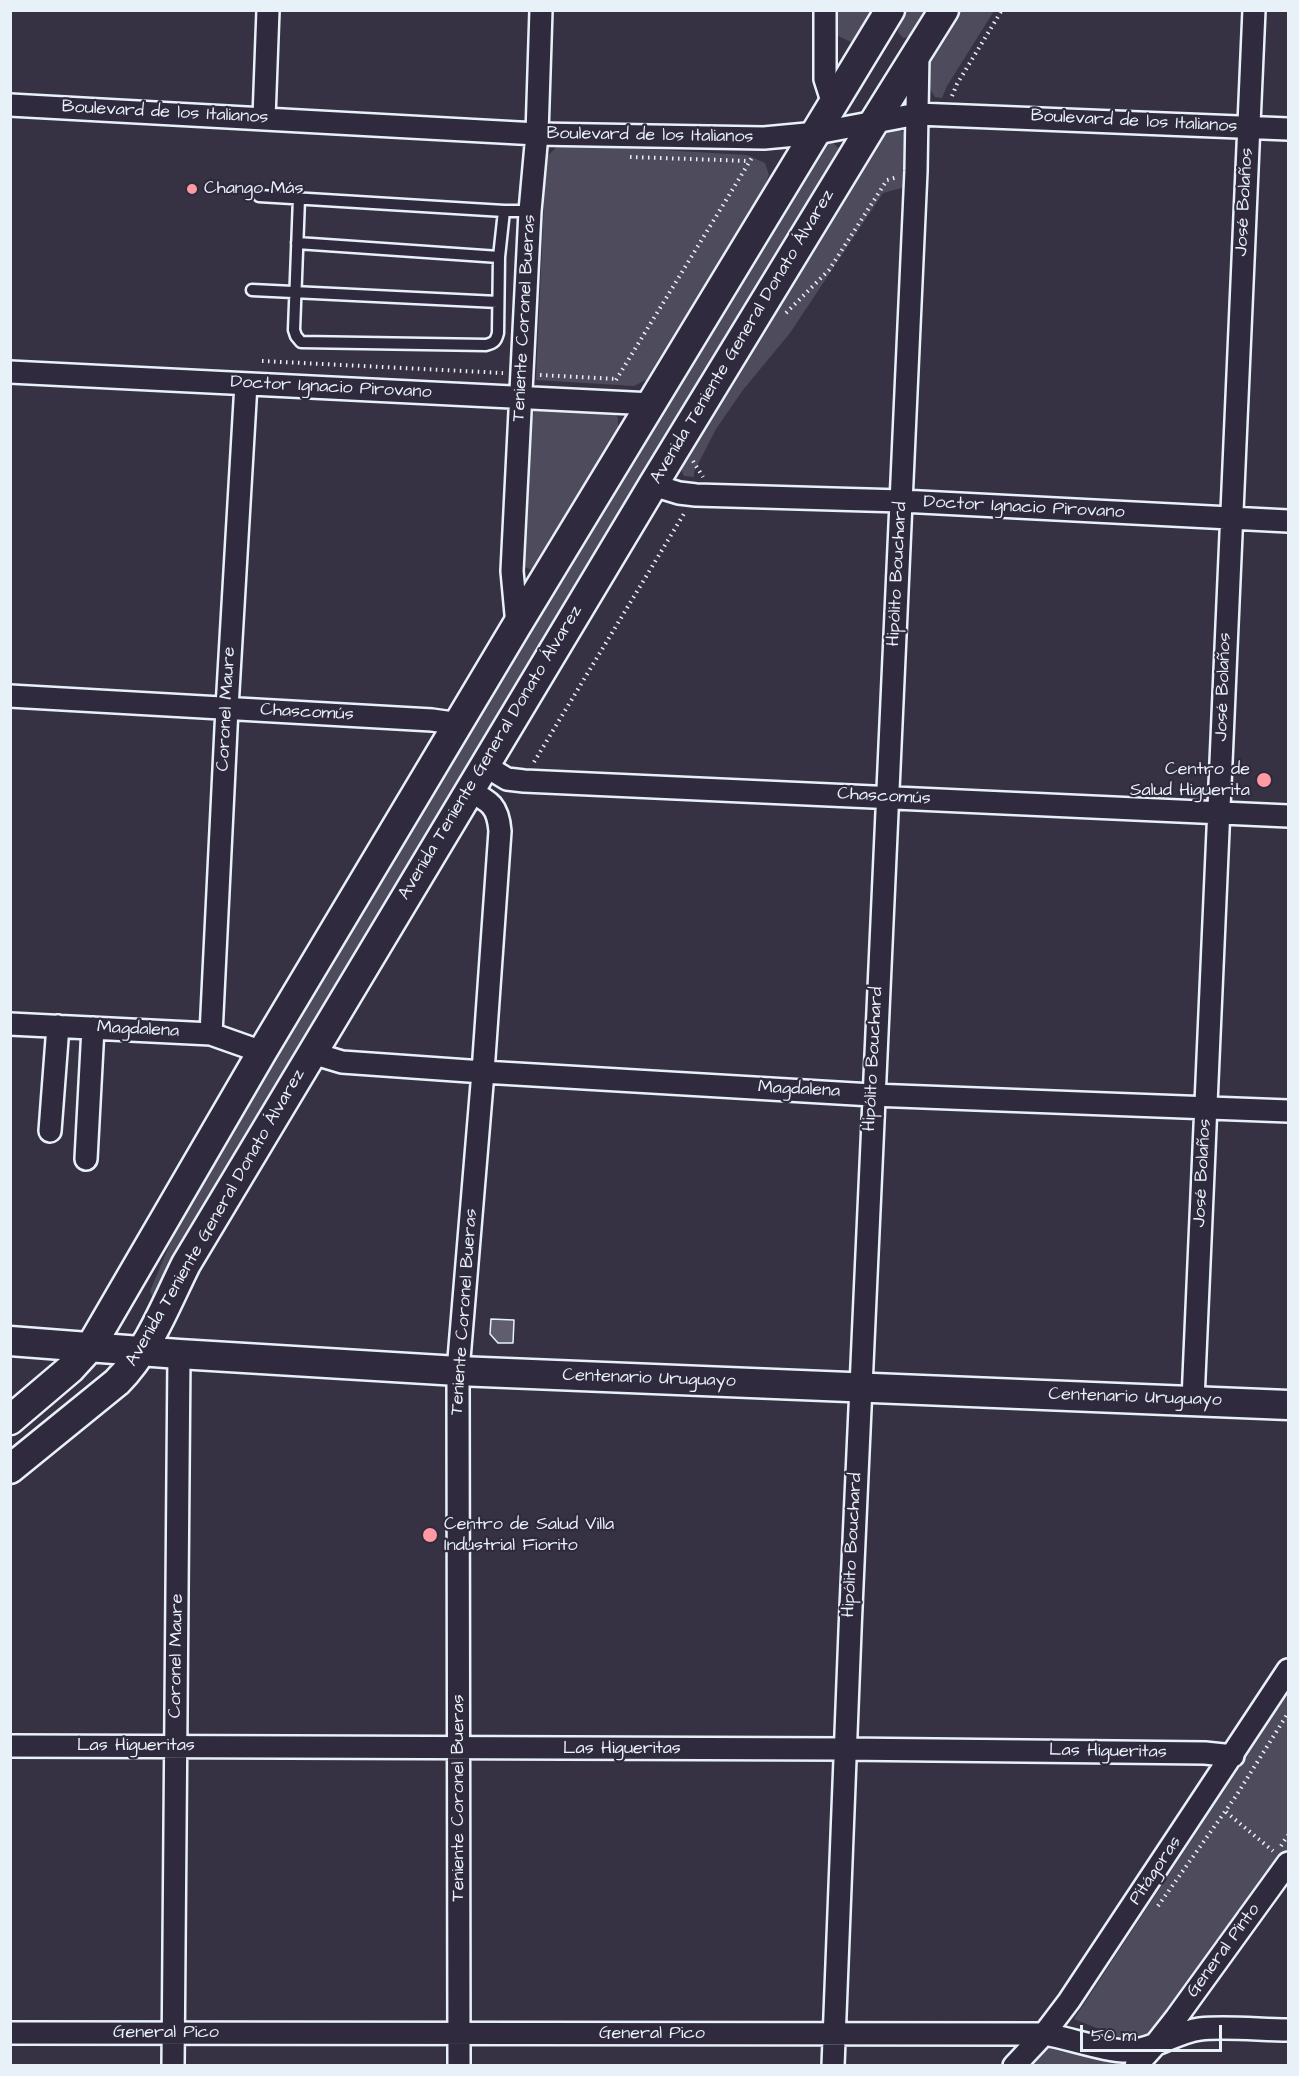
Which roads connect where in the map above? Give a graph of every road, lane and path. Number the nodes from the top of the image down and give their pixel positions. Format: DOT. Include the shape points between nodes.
graph roads {
  1 [pos="268,10"];
  2 [pos="541,10"];
  3 [pos="825,10"];
  4 [pos="891,10"];
  5 [pos="944,10"];
  6 [pos="1002,10"];
  7 [pos="1254,10"];
  8 [pos="918,53"];
  9 [pos="833,104"];
  10 [pos="10,105"];
  11 [pos="917,114"];
  12 [pos="947,114"];
  13 [pos="264,118"];
  14 [pos="874,122"];
  15 [pos="1249,127"];
  16 [pos="1288,129"];
  17 [pos="817,133"];
  18 [pos="537,134"];
  19 [pos="764,138"];
  20 [pos="625,157"];
  21 [pos="750,161"];
  22 [pos="916,171"];
  23 [pos="259,196"];
  24 [pos="299,198"];
  25 [pos="504,211"];
  26 [pos="530,211"];
  27 [pos="297,243"];
  28 [pos="500,257"];
  29 [pos="252,290"];
  30 [pos="296,292"];
  31 [pos="498,302"];
  32 [pos="782,318"];
  33 [pos="262,361"];
  34 [pos="10,372"];
  35 [pos="522,374"];
  36 [pos="617,379"];
  37 [pos="246,384"];
  38 [pos="520,398"];
  39 [pos="605,402"];
  40 [pos="652,404"];
  41 [pos="698,452"];
  42 [pos="653,485"];
  43 [pos="696,495"];
  44 [pos="901,501"];
  45 [pos="1231,519"];
  46 [pos="1288,521"];
  47 [pos="517,625"];
  48 [pos="10,696"];
  49 [pos="227,708"];
  50 [pos="460,724"];
  51 [pos="484,765"];
  52 [pos="517,780"];
  53 [pos="469,791"];
  54 [pos="887,798"];
  55 [pos="496,810"];
  56 [pos="1218,813"];
  57 [pos="1288,816"];
  58 [pos="10,1024"];
  59 [pos="58,1026"];
  60 [pos="93,1028"];
  61 [pos="211,1034"];
  62 [pos="262,1052"];
  63 [pos="312,1053"];
  64 [pos="483,1072"];
  65 [pos="872,1095"];
  66 [pos="1206,1108"];
  67 [pos="1288,1111"];
  68 [pos="50,1131"];
  69 [pos="86,1159"];
  70 [pos="10,1341"];
  71 [pos="91,1346"];
  72 [pos="143,1350"];
  73 [pos="179,1354"];
  74 [pos="458,1371"];
  75 [pos="861,1387"];
  76 [pos="1193,1400"];
  77 [pos="1288,1406"];
  78 [pos="10,1420"];
  79 [pos="10,1469"];
  80 [pos="1288,1670"];
  81 [pos="1288,1713"];
  82 [pos="10,1746"];
  83 [pos="176,1746"];
  84 [pos="459,1749"];
  85 [pos="844,1749"];
  86 [pos="1233,1756"];
  87 [pos="1226,1812"];
  88 [pos="1282,1858"];
  89 [pos="1154,1911"];
  90 [pos="1288,2030"];
  91 [pos="10,2033"];
  92 [pos="173,2033"];
  93 [pos="459,2034"];
  94 [pos="834,2034"];
  95 [pos="1044,2034"];
  96 [pos="1158,2056"];
  97 [pos="172,2066"];
  98 [pos="459,2066"];
  99 [pos="833,2066"];
  100 [pos="1014,2066"];
  101 [pos="1136,2066"];
  1 -- 13 [label="street"];
  2 -- 18 [label="street, Teniente Coronel Bueras"];
  3 -- 9 [label="street" via="825,79"];
  4 -- 9 [label="main road"];
  5 -- 8 [label="main road, Avenida Teniente General Donato Álvarez"];
  6 -- 12 [label="path" via="957,84"];
  7 -- 15 [label="street, José Bolaños"];
  8 -- 11 [label="street, Hipólito Bouchard"];
  8 -- 14 [label="main road, Avenida Teniente General Donato Álvarez"];
  9 -- 17 [label="main road"];
  10 -- 13 [label="street, Boulevard de los Italianos"];
  11 -- 12 [label="street, Boulevard de los Italianos"];
  11 -- 14 [label="street, Boulevard de los Italianos"];
  11 -- 22 [label="street, Hipólito Bouchard"];
  12 -- 15 [label="street, Boulevard de los Italianos"];
  13 -- 18 [label="street, Boulevard de los Italianos"];
  14 -- 17 [label="street, Boulevard de los Italianos"];
  14 -- 42 [label="main road, Avenida Teniente General Donato Álvarez"];
  15 -- 16 [label="street, Boulevard de los Italianos"];
  15 -- 45 [label="street, José Bolaños"];
  17 -- 19 [label="street, Boulevard de los Italianos"];
  17 -- 40 [label="main road"];
  18 -- 19 [label="street, Boulevard de los Italianos"];
  18 -- 26 [label="street, Teniente Coronel Bueras"];
  19 -- 21 [label="path"];
  20 -- 21 [label="path"];
  21 -- 36 [label="path"];
  22 -- 32 [label="path" via="887,180 829,270"];
  22 -- 44 [label="street, Hipólito Bouchard"];
  23 -- 24 [label="lane"];
  24 -- 25 [label="lane"];
  24 -- 27 [label="lane"];
  25 -- 26 [label="lane"];
  25 -- 28 [label="lane"];
  26 -- 35 [label="street, Teniente Coronel Bueras"];
  27 -- 28 [label="lane"];
  27 -- 30 [label="lane"];
  28 -- 31 [label="lane"];
  29 -- 30 [label="lane"];
  30 -- 31 [label="lane"];
  30 -- 31 [label="lane" via="294,330 301,342 486,345 496,341"];
  33 -- 35 [label="path"];
  34 -- 37 [label="street, Doctor Ignacio Pirovano"];
  35 -- 36 [label="path"];
  35 -- 38 [label="street, Teniente Coronel Bueras"];
  36 -- 39 [label="path"];
  37 -- 38 [label="street, Doctor Ignacio Pirovano"];
  37 -- 49 [label="street, Coronel Maure"];
  38 -- 39 [label="street, Doctor Ignacio Pirovano"];
  38 -- 47 [label="street, Teniente Coronel Bueras" via="512,571"];
  39 -- 40 [label="street, Doctor Ignacio Pirovano"];
  40 -- 47 [label="main road"];
  41 -- 43 [label="path" via="693,461 705,479"];
  42 -- 43 [label="street, Doctor Ignacio Pirovano"];
  42 -- 51 [label="main road, Avenida Teniente General Donato Álvarez"];
  43 -- 44 [label="street, Doctor Ignacio Pirovano"];
  43 -- 52 [label="path"];
  44 -- 45 [label="street, Doctor Ignacio Pirovano"];
  44 -- 54 [label="street, Hipólito Bouchard"];
  45 -- 46 [label="street, Doctor Ignacio Pirovano"];
  45 -- 56 [label="street, José Bolaños"];
  47 -- 50 [label="main road"];
  48 -- 49 [label="street, Chascomús"];
  49 -- 50 [label="street, Chascomús"];
  49 -- 61 [label="street, Coronel Maure"];
  50 -- 62 [label="main road"];
  51 -- 52 [label="street, Chascomús"];
  51 -- 53 [label="main road, Avenida Teniente General Donato Álvarez"];
  52 -- 54 [label="street, Chascomús"];
  52 -- 55 [label="street"];
  53 -- 55 [label="street"];
  53 -- 63 [label="main road, Avenida Teniente General Donato Álvarez"];
  54 -- 56 [label="street, Chascomús"];
  54 -- 65 [label="street, Hipólito Bouchard"];
  55 -- 64 [label="street, Teniente Coronel Bueras" via="500,831"];
  56 -- 57 [label="street, Chascomús"];
  56 -- 66 [label="street, José Bolaños"];
  58 -- 59 [label="street, Magdalena"];
  59 -- 60 [label="street, Magdalena"];
  59 -- 68 [label="street"];
  60 -- 61 [label="street, Magdalena"];
  60 -- 69 [label="street"];
  61 -- 62 [label="street, Magdalena"];
  62 -- 71 [label="main road"];
  63 -- 64 [label="street, Magdalena" via="342,1062"];
  63 -- 72 [label="main road, Avenida Teniente General Donato Álvarez" via="186,1264"];
  64 -- 65 [label="street, Magdalena"];
  64 -- 74 [label="street, Teniente Coronel Bueras"];
  65 -- 66 [label="street, Magdalena"];
  65 -- 75 [label="street, Hipólito Bouchard"];
  66 -- 67 [label="street, Magdalena"];
  66 -- 76 [label="street, José Bolaños"];
  70 -- 71 [label="main road, Centenario Uruguayo"];
  71 -- 72 [label="main road, Centenario Uruguayo"];
  71 -- 78 [label="main road"];
  72 -- 73 [label="main road, Centenario Uruguayo"];
  72 -- 79 [label="main road, Avenida Teniente General Donato Álvarez" via="117,1382"];
  73 -- 74 [label="main road, Centenario Uruguayo"];
  73 -- 83 [label="street, Coronel Maure"];
  74 -- 75 [label="main road, Centenario Uruguayo"];
  74 -- 84 [label="street, Teniente Coronel Bueras"];
  75 -- 76 [label="main road, Centenario Uruguayo"];
  75 -- 85 [label="street, Hipólito Bouchard"];
  76 -- 77 [label="main road, Centenario Uruguayo"];
  80 -- 86 [label="street, Pitágoras"];
  81 -- 87 [label="path"];
  82 -- 83 [label="street, Las Higueritas"];
  83 -- 84 [label="street, Las Higueritas"];
  83 -- 92 [label="street, Coronel Maure"];
  84 -- 85 [label="street, Las Higueritas"];
  84 -- 93 [label="street, Teniente Coronel Bueras"];
  85 -- 86 [label="street, Las Higueritas"];
  85 -- 94 [label="street, Hipólito Bouchard"];
  86 -- 95 [label="street, Pitágoras"];
  87 -- 88 [label="path"];
  87 -- 89 [label="path"];
  88 -- 96 [label="street, General Pinto"];
  90 -- 96 [label="street, General Pico" via="1184,2032"];
  91 -- 92 [label="street, General Pico"];
  92 -- 93 [label="street, General Pico"];
  92 -- 97 [label="street, Coronel Maure"];
  93 -- 94 [label="street, General Pico"];
  93 -- 98 [label="street, Teniente Coronel Bueras"];
  94 -- 95 [label="street, General Pico"];
  94 -- 99 [label="street, Hipólito Bouchard"];
  95 -- 96 [label="street, General Pico" via="1117,2051 1141,2049"];
  95 -- 100 [label="street, Pitágoras"];
  96 -- 101 [label="street, General Pinto"];
}
